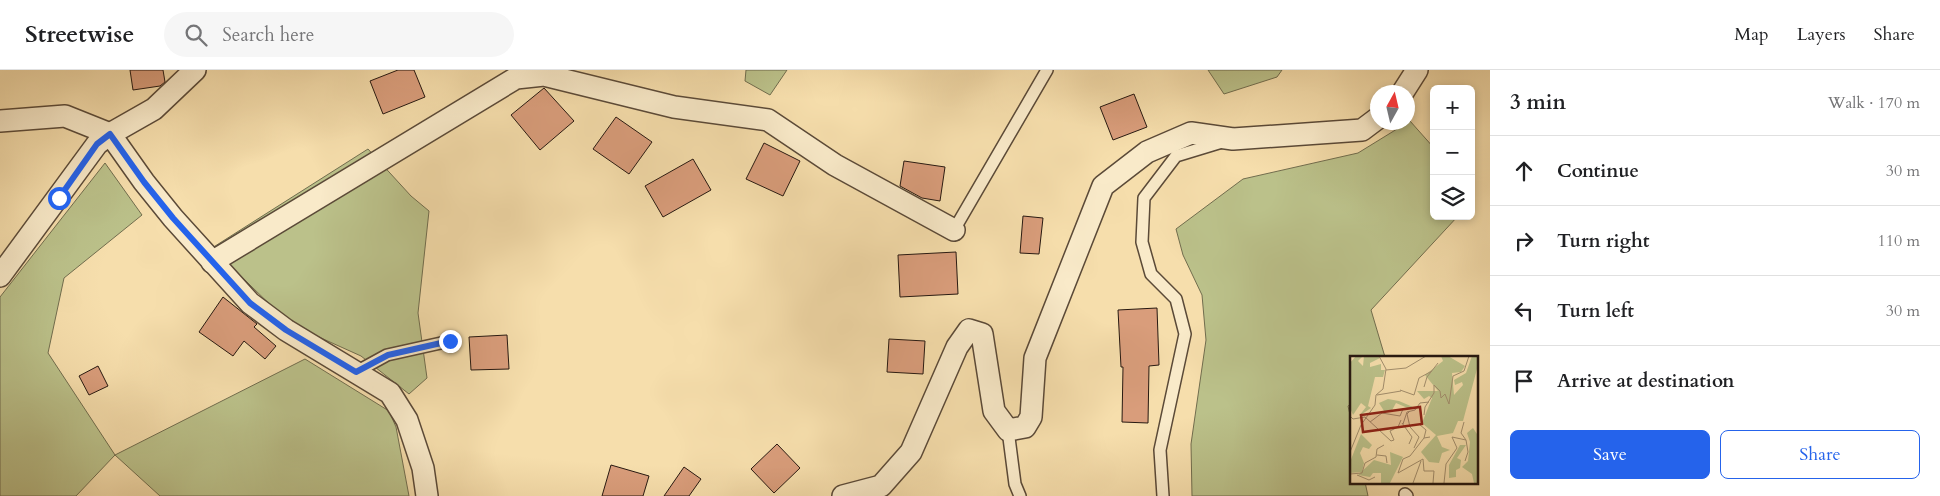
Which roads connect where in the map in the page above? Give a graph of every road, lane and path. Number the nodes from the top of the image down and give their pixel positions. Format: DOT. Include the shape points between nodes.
graph roads {
  1 [pos="195,70"];
  2 [pos="1047,70"];
  3 [pos="1417,70"];
  4 [pos="1407,85"];
  5 [pos="0,121"];
  6 [pos="1370,124"];
  7 [pos="110,134"];
  8 [pos="1233,139"];
  9 [pos="954,230"];
  10 [pos="212,262"];
  11 [pos="0,276"];
  12 [pos="450,341"];
  13 [pos="356,372"];
  14 [pos="1008,430"];
  15 [pos="880,491"];
  16 [pos="427,496"];
  17 [pos="843,496"];
  18 [pos="1020,496"];
  19 [pos="1163,496"];
  1 -- 7 [label="street" via="154,109"];
  2 -- 9 [label="lane"];
  3 -- 4 [label="street"];
  5 -- 7 [label="street" via="65,116"];
  6 -- 8 [label="street" via="1362,130"];
  7 -- 10 [label="street" via="144,182"];
  7 -- 11 [label="street" via="97,144"];
  8 -- 14 [label="street" via="1191,133 1147,152 1103,186 1035,358 1031,416 1025,427"];
  8 -- 19 [label="lane" via="1176,156 1144,198 1142,242 1152,274 1176,299 1185,334 1160,450"];
  9 -- 10 [label="street" via="835,165 768,120 674,107 544,75 516,78"];
  10 -- 13 [label="street" via="250,303 286,330"];
  12 -- 13 [label="lane" via="388,355"];
  13 -- 16 [label="street" via="390,393 399,405 423,468"];
  14 -- 15 [label="street" via="994,411 982,334 969,330 957,347 911,452"];
  14 -- 18 [label="lane" via="1015,484"];
  15 -- 17 [label="street"];
}
